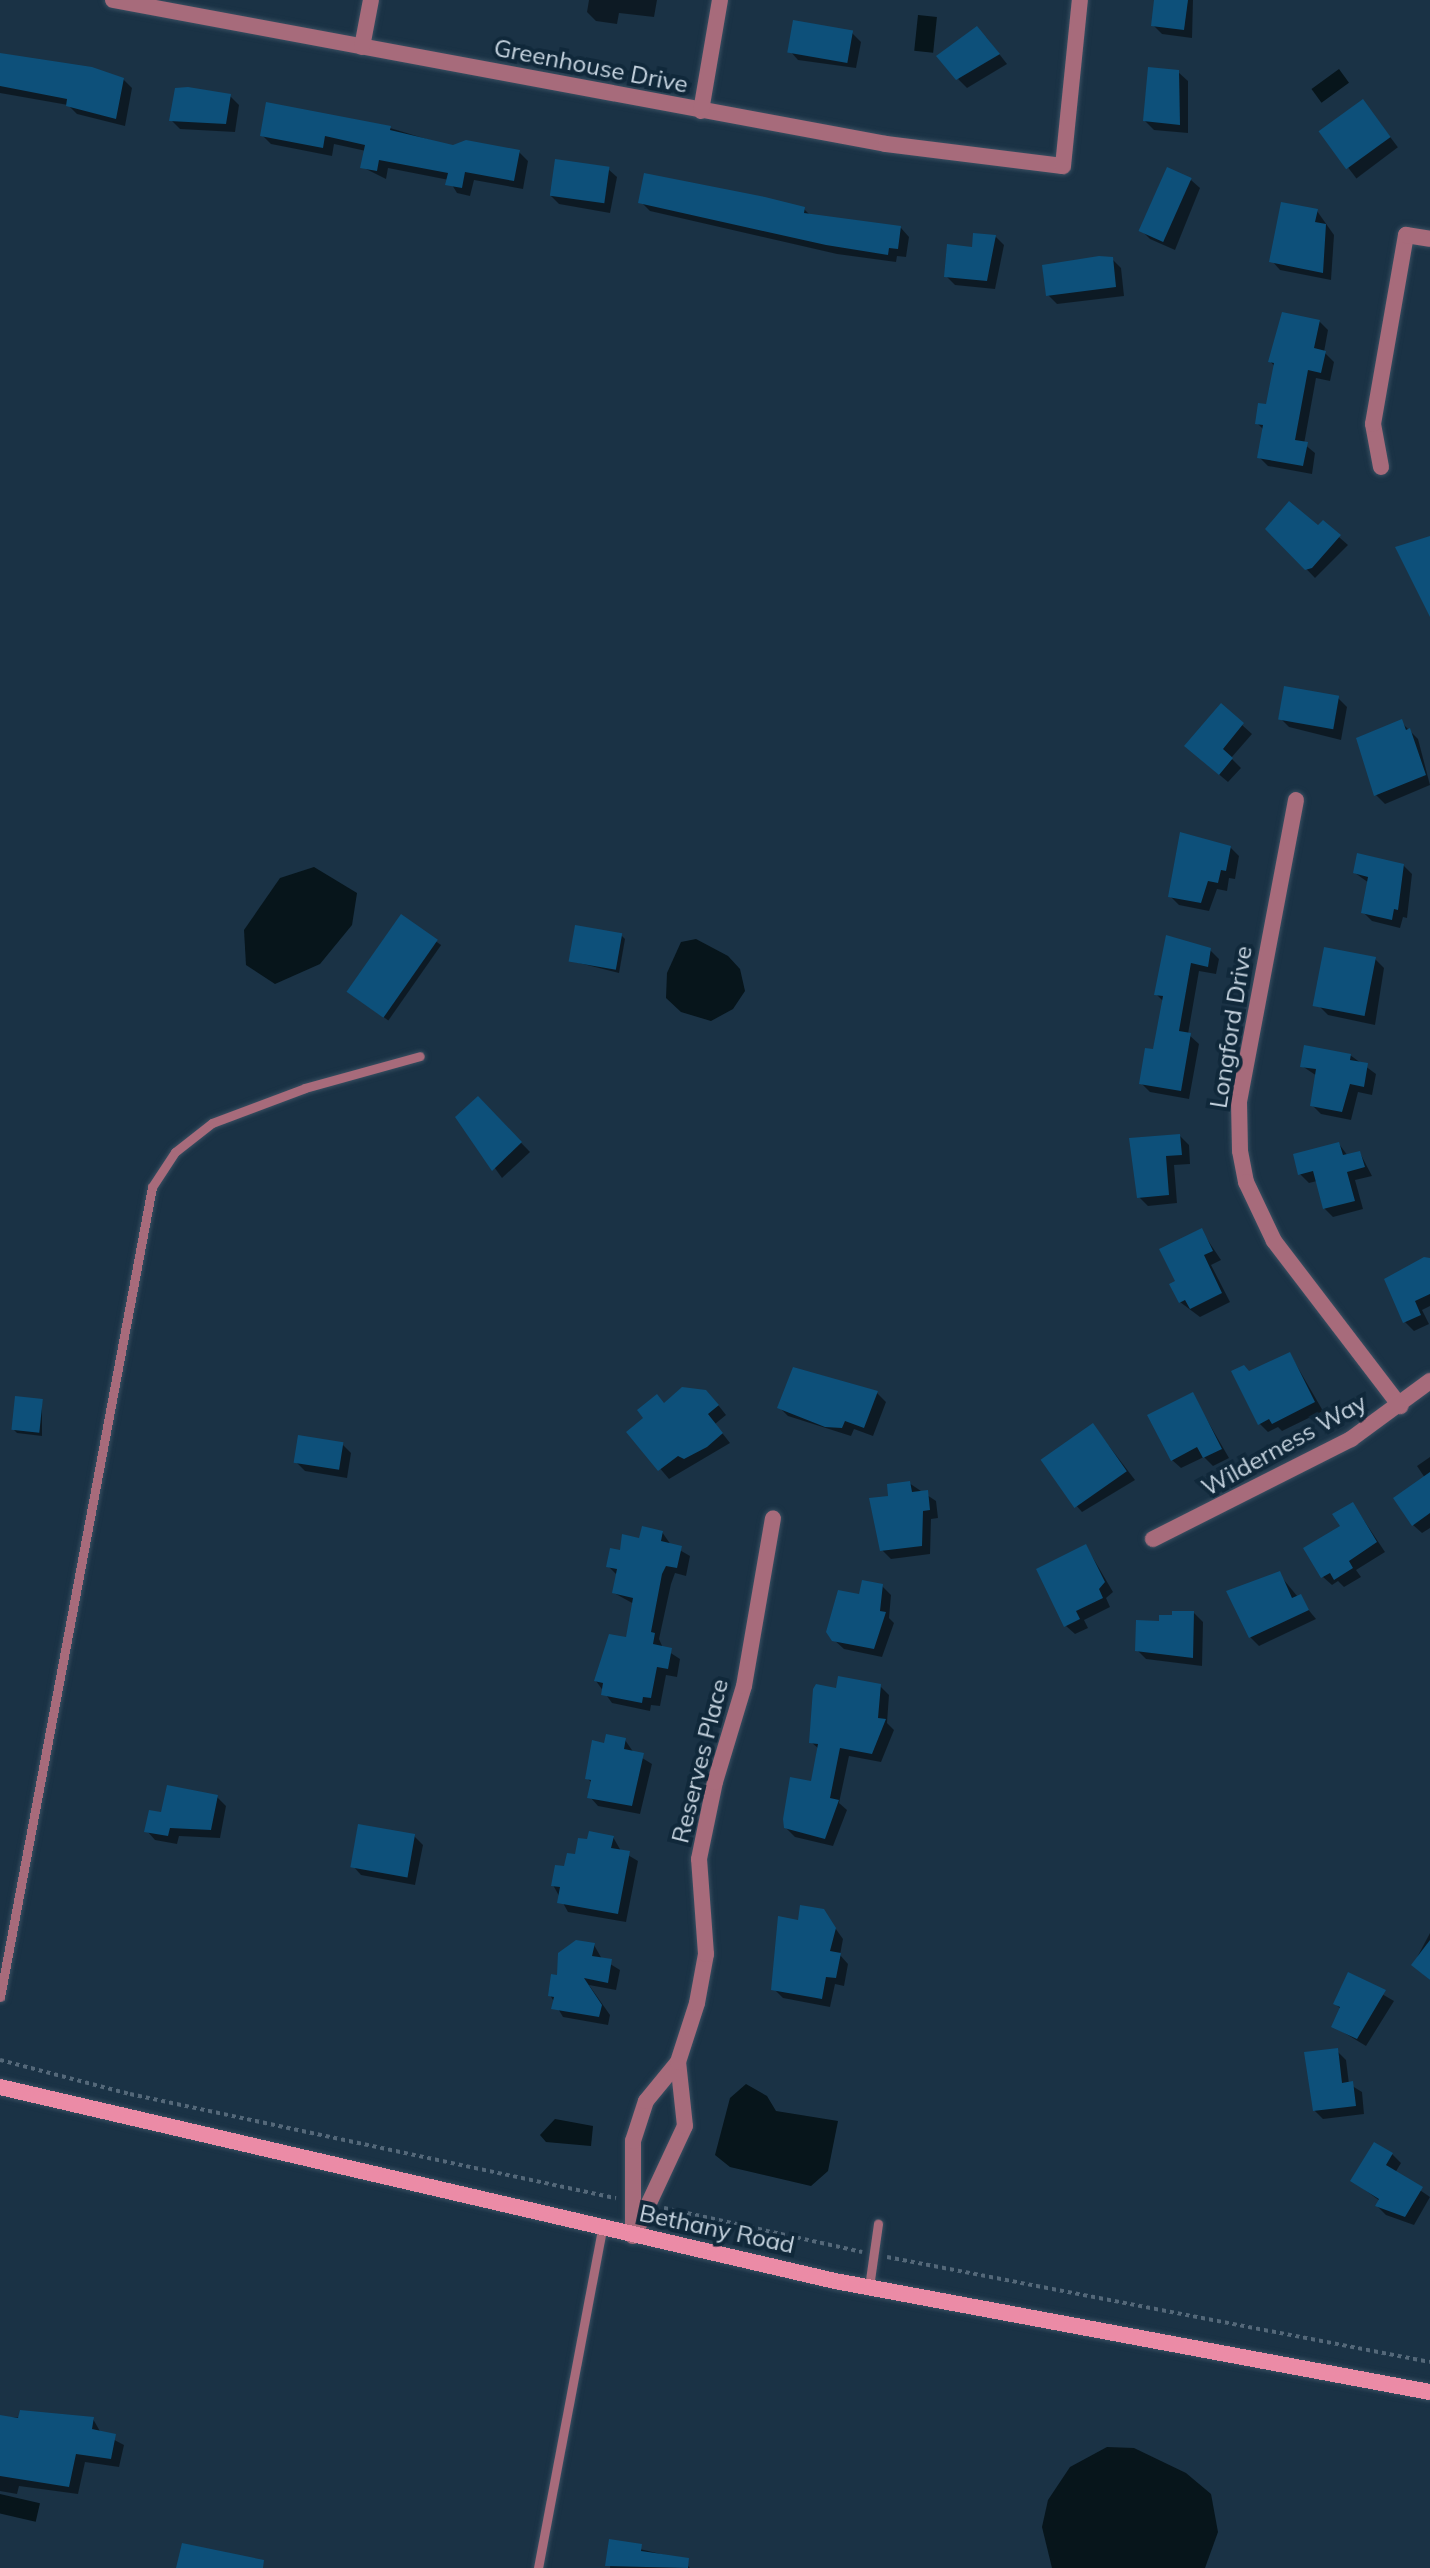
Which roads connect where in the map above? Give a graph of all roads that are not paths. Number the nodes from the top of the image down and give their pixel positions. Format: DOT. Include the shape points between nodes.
graph roads {
  1 [pos="113,0"];
  2 [pos="371,0"];
  3 [pos="720,0"];
  4 [pos="1080,0"];
  5 [pos="362,47"];
  6 [pos="701,111"];
  7 [pos="1430,239"];
  8 [pos="1381,467"];
  9 [pos="1296,800"];
  10 [pos="420,1056"];
  11 [pos="1430,1381"];
  12 [pos="1400,1406"];
  13 [pos="773,1518"];
  14 [pos="1153,1539"];
  15 [pos="0,1997"];
  16 [pos="678,2062"];
  17 [pos="0,2087"];
  18 [pos="878,2224"];
  19 [pos="602,2229"];
  20 [pos="633,2236"];
  21 [pos="869,2287"];
  22 [pos="1430,2392"];
  23 [pos="538,2568"];
  1 -- 5 [label="street, Greenhouse Drive"];
  2 -- 5 [label="street"];
  3 -- 6 [label="street"];
  4 -- 6 [label="street, Greenhouse Drive" via="1063,166 886,144"];
  5 -- 6 [label="street, Greenhouse Drive"];
  7 -- 8 [label="street" via="1406,235 1373,424"];
  9 -- 12 [label="street, Longford Drive" via="1239,1102 1240,1151 1246,1182 1274,1241"];
  10 -- 15 [label="lane" via="305,1088 212,1123 175,1152 152,1187"];
  11 -- 12 [label="street, Wilderness Way"];
  12 -- 14 [label="street, Wilderness Way" via="1337,1446"];
  13 -- 16 [label="street, Reserves Place" via="744,1686 699,1859 706,1954"];
  16 -- 20 [label="street, Reserves Place" via="685,2126"];
  16 -- 20 [label="street, Reserves Place" via="646,2101 633,2141"];
  17 -- 19 [label="main road, Bethany Road"];
  18 -- 21 [label="lane"];
  19 -- 20 [label="main road, Bethany Road"];
  19 -- 23 [label="lane"];
  20 -- 21 [label="main road, Bethany Road"];
  21 -- 22 [label="main road, Bethany Road"];
}
